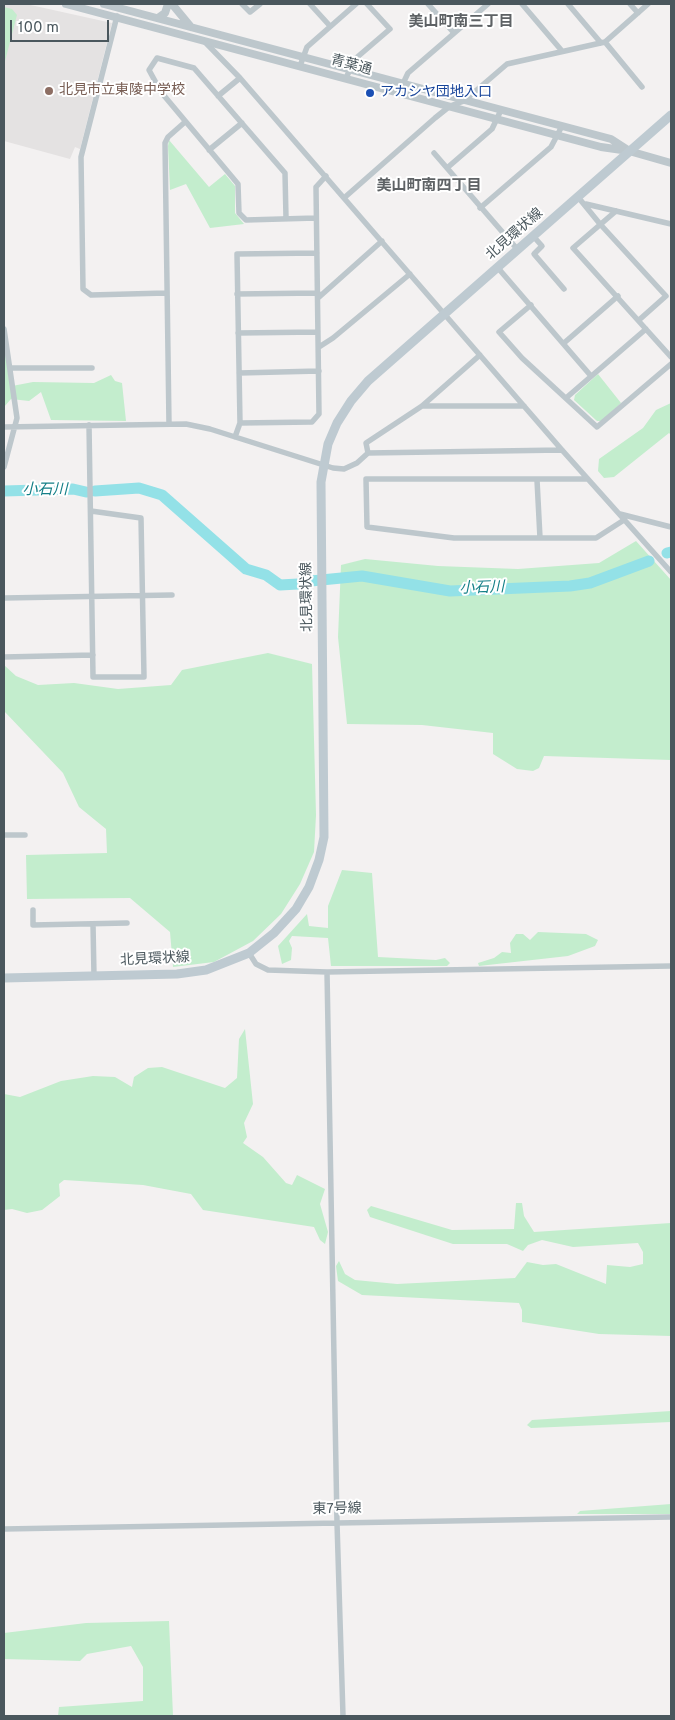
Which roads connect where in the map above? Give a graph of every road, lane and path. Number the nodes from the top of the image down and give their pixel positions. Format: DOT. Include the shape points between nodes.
graph roads {
  1 [pos="66,4"];
  2 [pos="104,4"];
  3 [pos="168,4"];
  4 [pos="172,4"];
  5 [pos="242,4"];
  6 [pos="260,4"];
  7 [pos="310,4"];
  8 [pos="356,4"];
  9 [pos="367,4"];
  10 [pos="428,4"];
  11 [pos="488,4"];
  12 [pos="522,4"];
  13 [pos="568,4"];
  14 [pos="630,4"];
  15 [pos="648,4"];
  16 [pos="638,13"];
  17 [pos="117,16"];
  18 [pos="158,18"];
  19 [pos="330,26"];
  20 [pos="192,28"];
  21 [pos="454,33"];
  22 [pos="200,38"];
  23 [pos="603,42"];
  24 [pos="562,52"];
  25 [pos="303,57"];
  26 [pos="300,66"];
  27 [pos="350,70"];
  28 [pos="240,78"];
  29 [pos="346,78"];
  30 [pos="642,87"];
  31 [pos="400,88"];
  32 [pos="218,96"];
  33 [pos="464,101"];
  34 [pos="450,106"];
  35 [pos="501,110"];
  36 [pos="671,115"];
  37 [pos="498,119"];
  38 [pos="186,122"];
  39 [pos="242,123"];
  40 [pos="562,126"];
  41 [pos="558,135"];
  42 [pos="210,150"];
  43 [pos="629,151"];
  44 [pos="434,153"];
  45 [pos="671,163"];
  46 [pos="447,168"];
  47 [pos="326,176"];
  48 [pos="578,197"];
  49 [pos="344,198"];
  50 [pos="585,204"];
  51 [pos="480,208"];
  52 [pos="616,211"];
  53 [pos="286,218"];
  54 [pos="316,218"];
  55 [pos="600,224"];
  56 [pos="671,224"];
  57 [pos="534,237"];
  58 [pos="382,241"];
  59 [pos="518,250"];
  60 [pos="317,253"];
  61 [pos="498,268"];
  62 [pos="410,274"];
  63 [pos="564,289"];
  64 [pos="166,294"];
  65 [pos="237,294"];
  66 [pos="318,295"];
  67 [pos="618,296"];
  68 [pos="531,305"];
  69 [pos="445,314"];
  70 [pos="638,320"];
  71 [pos="646,328"];
  72 [pos="4,329"];
  73 [pos="318,332"];
  74 [pos="238,333"];
  75 [pos="564,343"];
  76 [pos="319,347"];
  77 [pos="480,355"];
  78 [pos="671,357"];
  79 [pos="671,364"];
  80 [pos="11,368"];
  81 [pos="92,368"];
  82 [pos="319,372"];
  83 [pos="239,373"];
  84 [pos="592,376"];
  85 [pos="566,398"];
  86 [pos="422,406"];
  87 [pos="524,406"];
  88 [pos="240,423"];
  89 [pos="170,424"];
  90 [pos="89,425"];
  91 [pos="4,426"];
  92 [pos="16,426"];
  93 [pos="235,437"];
  94 [pos="562,450"];
  95 [pos="368,453"];
  96 [pos="323,465"];
  97 [pos="4,468"];
  98 [pos="587,479"];
  99 [pos="537,480"];
  100 [pos="91,511"];
  101 [pos="618,513"];
  102 [pos="624,520"];
  103 [pos="671,527"];
  104 [pos="540,538"];
  105 [pos="671,572"];
  106 [pos="172,595"];
  107 [pos="142,596"];
  108 [pos="4,598"];
  109 [pos="91,598"];
  110 [pos="93,655"];
  111 [pos="4,657"];
  112 [pos="4,835"];
  113 [pos="25,835"];
  114 [pos="33,910"];
  115 [pos="127,923"];
  116 [pos="93,924"];
  117 [pos="249,952"];
  118 [pos="671,966"];
  119 [pos="327,972"];
  120 [pos="94,976"];
  121 [pos="4,978"];
  122 [pos="671,1517"];
  123 [pos="336,1523"];
  124 [pos="4,1528"];
  125 [pos="343,1716"];
  1 -- 17 [label="street, 青葉通"];
  2 -- 18 [label="street, 青葉通"];
  3 -- 18 [label="street" via="165,13"];
  4 -- 20 [label="street"];
  5 -- 6 [label="street" via="250,12"];
  7 -- 19 [label="street"];
  8 -- 19 [label="street"];
  9 -- 27 [label="street" via="390,29 355,59"];
  10 -- 21 [label="street"];
  11 -- 21 [label="street"];
  12 -- 24 [label="street"];
  13 -- 23 [label="street"];
  14 -- 16 [label="street"];
  15 -- 16 [label="street"];
  16 -- 23 [label="street"];
  17 -- 22 [label="street, 青葉通"];
  17 -- 64 [label="street" via="81,156 83,289 91,295"];
  18 -- 20 [label="street, 青葉通"];
  19 -- 25 [label="street" via="307,47"];
  20 -- 22 [label="street"];
  20 -- 25 [label="street, 青葉通"];
  21 -- 31 [label="street" via="408,73"];
  22 -- 26 [label="street, 青葉通"];
  22 -- 28 [label="street"];
  23 -- 24 [label="street"];
  23 -- 30 [label="street"];
  24 -- 33 [label="street" via="507,64"];
  25 -- 26 [label="street"];
  25 -- 27 [label="street, 青葉通"];
  26 -- 29 [label="street, 青葉通"];
  27 -- 29 [label="street"];
  27 -- 31 [label="street, 青葉通"];
  28 -- 32 [label="street"];
  28 -- 47 [label="street"];
  29 -- 31 [label="street, 青葉通"];
  31 -- 33 [label="street, 青葉通"];
  31 -- 34 [label="street, 青葉通"];
  32 -- 38 [label="street" via="194,68 157,58 149,70 161,92"];
  32 -- 39 [label="street"];
  33 -- 34 [label="street"];
  33 -- 35 [label="street, 青葉通"];
  34 -- 37 [label="street, 青葉通"];
  34 -- 49 [label="street"];
  35 -- 37 [label="street"];
  35 -- 40 [label="street, 青葉通"];
  36 -- 43 [label="main road, 北見環状線"];
  37 -- 41 [label="street, 青葉通"];
  37 -- 46 [label="street" via="492,130"];
  38 -- 42 [label="street"];
  38 -- 64 [label="street" via="165,143"];
  39 -- 42 [label="street"];
  39 -- 53 [label="street" via="284,173"];
  40 -- 41 [label="street"];
  40 -- 43 [label="street, 青葉通" via="611,139"];
  41 -- 43 [label="street, 青葉通"];
  41 -- 51 [label="street" via="551,147"];
  42 -- 53 [label="street" via="238,184 239,213 246,220"];
  43 -- 45 [label="street, 青葉通"];
  43 -- 48 [label="main road, 北見環状線"];
  44 -- 46 [label="street"];
  46 -- 51 [label="street"];
  47 -- 49 [label="street"];
  47 -- 54 [label="street" via="316,187"];
  48 -- 50 [label="street"];
  48 -- 57 [label="main road, 北見環状線"];
  49 -- 58 [label="street"];
  50 -- 52 [label="street"];
  50 -- 55 [label="street"];
  51 -- 59 [label="street"];
  52 -- 55 [label="street"];
  52 -- 56 [label="street"];
  53 -- 54 [label="street"];
  54 -- 60 [label="street"];
  55 -- 67 [label="street" via="573,248"];
  55 -- 70 [label="street" via="666,296"];
  57 -- 59 [label="main road, 北見環状線"];
  57 -- 63 [label="street" via="542,246 534,254"];
  58 -- 62 [label="street"];
  58 -- 66 [label="street"];
  59 -- 61 [label="main road, 北見環状線"];
  60 -- 65 [label="street" via="237,254"];
  60 -- 66 [label="street"];
  61 -- 68 [label="street"];
  61 -- 69 [label="main road, 北見環状線"];
  62 -- 69 [label="street"];
  62 -- 76 [label="street"];
  64 -- 89 [label="street"];
  65 -- 66 [label="street"];
  65 -- 74 [label="street"];
  66 -- 73 [label="street"];
  67 -- 70 [label="street"];
  67 -- 75 [label="street"];
  68 -- 75 [label="street"];
  68 -- 85 [label="street" via="499,332"];
  69 -- 77 [label="street"];
  69 -- 96 [label="main road, 北見環状線" via="368,381 351,401 336,423"];
  70 -- 71 [label="street"];
  71 -- 78 [label="street"];
  71 -- 84 [label="street"];
  72 -- 80 [label="street"];
  73 -- 74 [label="street"];
  73 -- 76 [label="street"];
  74 -- 83 [label="street"];
  75 -- 84 [label="street"];
  76 -- 82 [label="street"];
  77 -- 86 [label="street"];
  77 -- 87 [label="street"];
  79 -- 85 [label="street" via="597,427"];
  80 -- 81 [label="street"];
  80 -- 92 [label="street"];
  82 -- 83 [label="street"];
  82 -- 88 [label="street" via="319,414 312,422"];
  83 -- 88 [label="street"];
  84 -- 85 [label="street"];
  86 -- 87 [label="street"];
  86 -- 95 [label="street" via="366,443"];
  87 -- 94 [label="street"];
  88 -- 93 [label="street"];
  89 -- 90 [label="street"];
  89 -- 93 [label="street" via="186,424"];
  90 -- 92 [label="street"];
  90 -- 100 [label="street"];
  91 -- 92 [label="street"];
  92 -- 97 [label="street"];
  93 -- 96 [label="street"];
  94 -- 95 [label="street"];
  94 -- 98 [label="street"];
  95 -- 96 [label="street" via="344,469"];
  96 -- 117 [label="main road, 北見環状線" via="320,533 326,814 319,860 309,887 296,909 274,933"];
  98 -- 99 [label="street"];
  98 -- 101 [label="street"];
  99 -- 104 [label="street"];
  99 -- 104 [label="street" via="366,479 366,527 454,538"];
  100 -- 107 [label="street" via="141,518"];
  100 -- 109 [label="street"];
  101 -- 102 [label="street"];
  101 -- 103 [label="street"];
  102 -- 104 [label="street" via="596,538"];
  102 -- 105 [label="street"];
  106 -- 107 [label="street"];
  107 -- 109 [label="street"];
  107 -- 110 [label="street" via="144,677 93,677"];
  108 -- 109 [label="street"];
  109 -- 110 [label="street"];
  110 -- 111 [label="street"];
  112 -- 113 [label="street"];
  114 -- 116 [label="street" via="33,925"];
  115 -- 116 [label="street"];
  116 -- 120 [label="street"];
  117 -- 119 [label="street" via="256,964 268,970"];
  117 -- 120 [label="main road, 北見環状線" via="206,970"];
  118 -- 119 [label="street"];
  119 -- 123 [label="street"];
  120 -- 121 [label="main road, 北見環状線"];
  122 -- 123 [label="street, 東7号線"];
  123 -- 124 [label="street, 東7号線"];
  123 -- 125 [label="street"];
}
